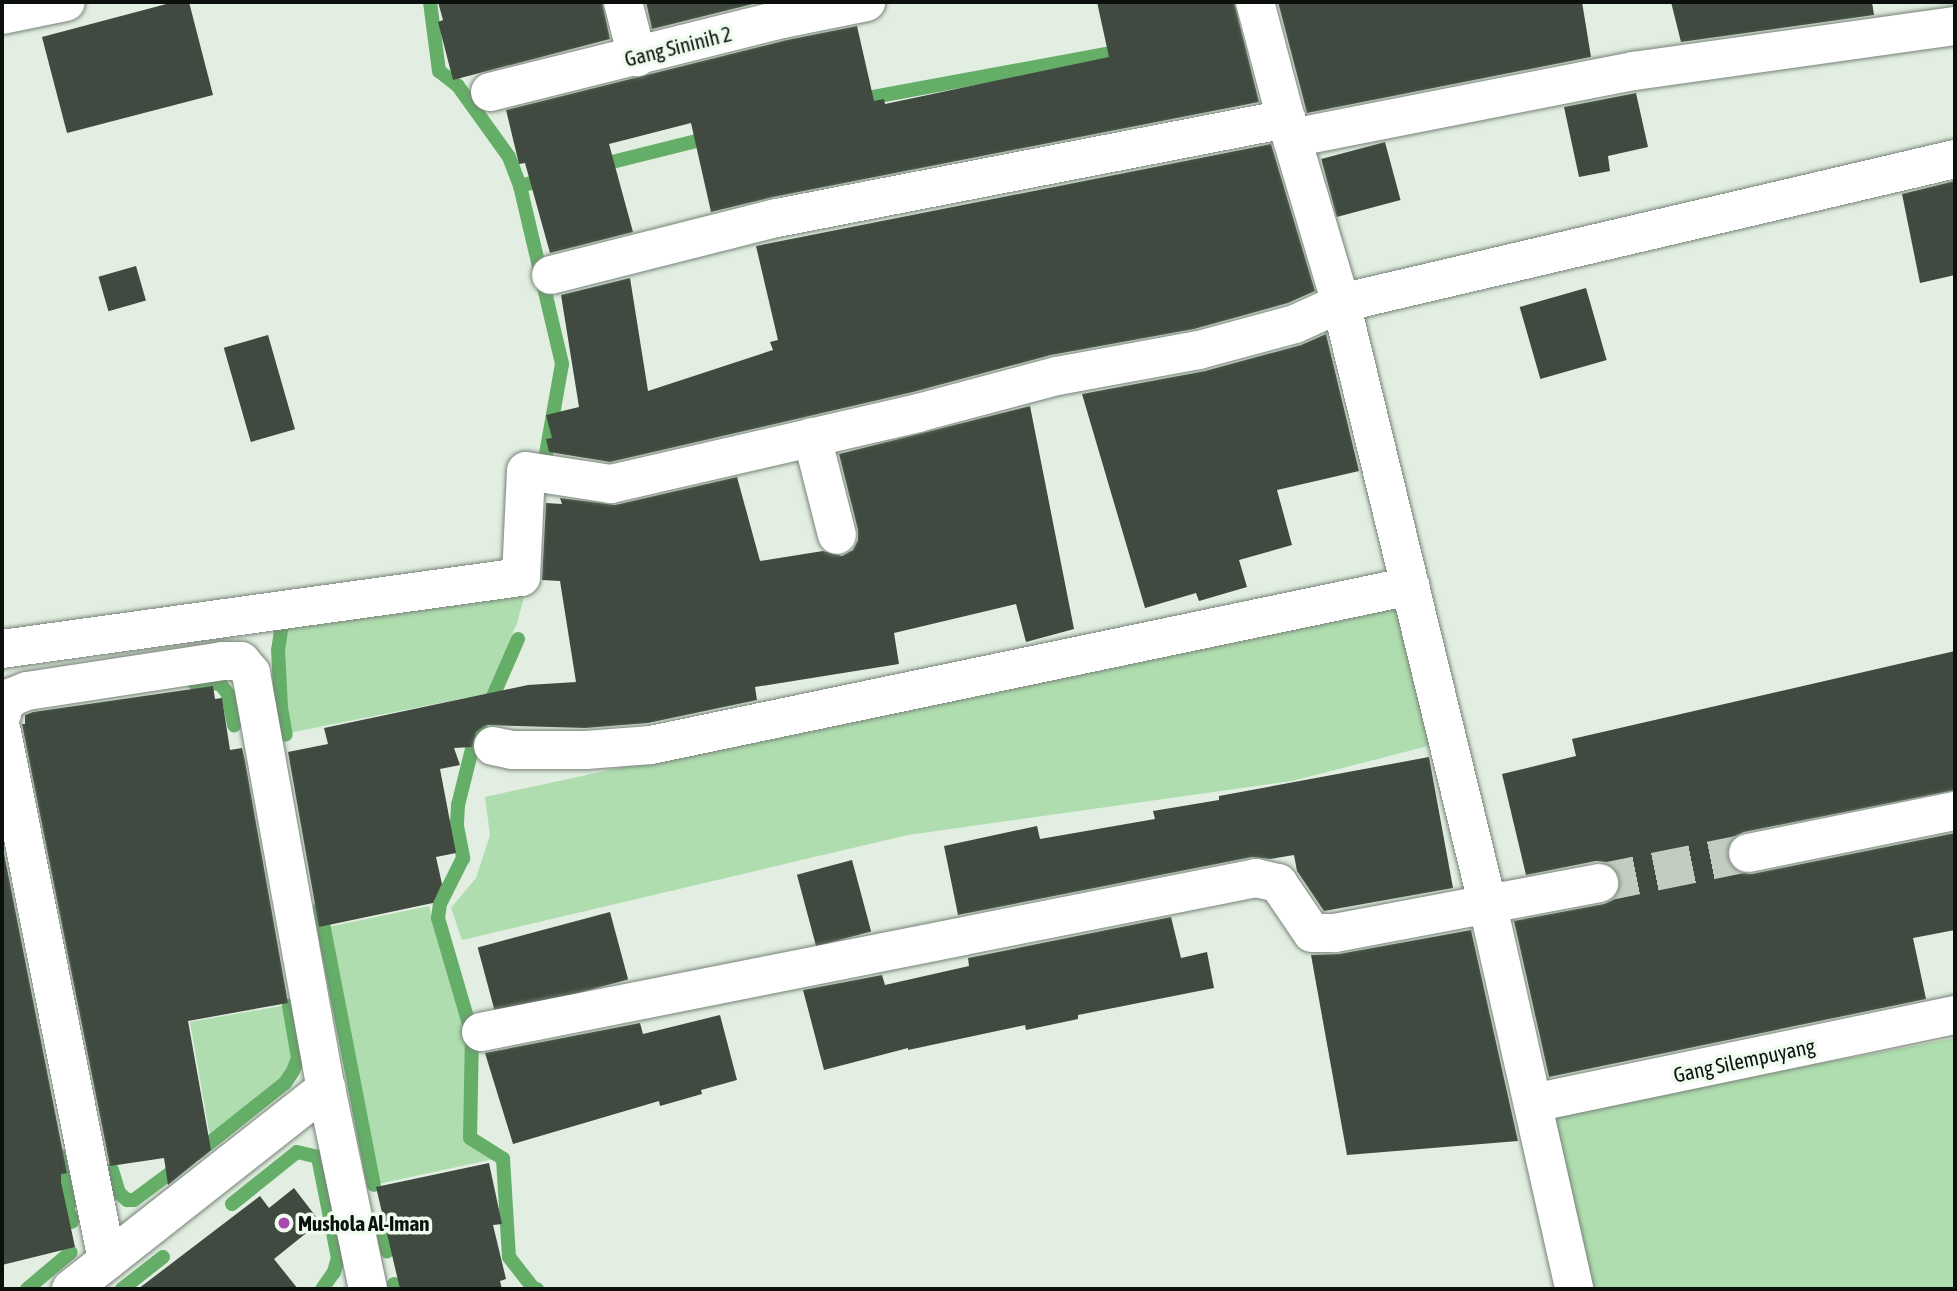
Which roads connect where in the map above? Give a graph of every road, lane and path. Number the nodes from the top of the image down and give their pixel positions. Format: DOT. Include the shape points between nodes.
graph roads {
  1 [pos="66,2"];
  2 [pos="623,2"];
  3 [pos="866,2"];
  4 [pos="1255,2"];
  5 [pos="2,15"];
  6 [pos="1955,26"];
  7 [pos="637,57"];
  8 [pos="490,92"];
  9 [pos="1289,128"];
  10 [pos="1955,159"];
  11 [pos="551,275"];
  12 [pos="1341,303"];
  13 [pos="813,438"];
  14 [pos="837,535"];
  15 [pos="1411,586"];
  16 [pos="2,649"];
  17 [pos="2,714"];
  18 [pos="2,732"];
  19 [pos="493,746"];
  20 [pos="1955,810"];
  21 [pos="1748,853"];
  22 [pos="1600,883"];
  23 [pos="1488,906"];
  24 [pos="1955,1015"];
  25 [pos="481,1031"];
  26 [pos="327,1088"];
  27 [pos="1533,1102"];
  28 [pos="107,1261"];
  29 [pos="366,1288"];
  30 [pos="71,1289"];
  31 [pos="1574,1289"];
  1 -- 5 [label="street"];
  2 -- 7 [label="street"];
  3 -- 7 [label="street, Gang Sininih 2"];
  4 -- 9 [label="street"];
  6 -- 9 [label="street"];
  7 -- 8 [label="street, Gang Sininih 2"];
  9 -- 11 [label="street" via="777,218"];
  9 -- 12 [label="street"];
  10 -- 12 [label="street"];
  12 -- 13 [label="street" via="1295,324 1199,350 1057,376"];
  12 -- 15 [label="street"];
  13 -- 14 [label="street"];
  13 -- 16 [label="street" via="611,484 526,471 521,577"];
  15 -- 19 [label="street" via="651,745 574,750"];
  15 -- 23 [label="street"];
  17 -- 26 [label="street" via="12,696 27,691 222,661 240,661 251,673"];
  18 -- 28 [label="street"];
  20 -- 21 [label="street"];
  22 -- 23 [label="street"];
  23 -- 25 [label="street" via="1312,933 1278,883 1256,878"];
  23 -- 27 [label="street"];
  24 -- 27 [label="street, Gang Silempuyang"];
  26 -- 28 [label="street"];
  26 -- 29 [label="street"];
  27 -- 31 [label="street"];
  28 -- 30 [label="street"];
}
